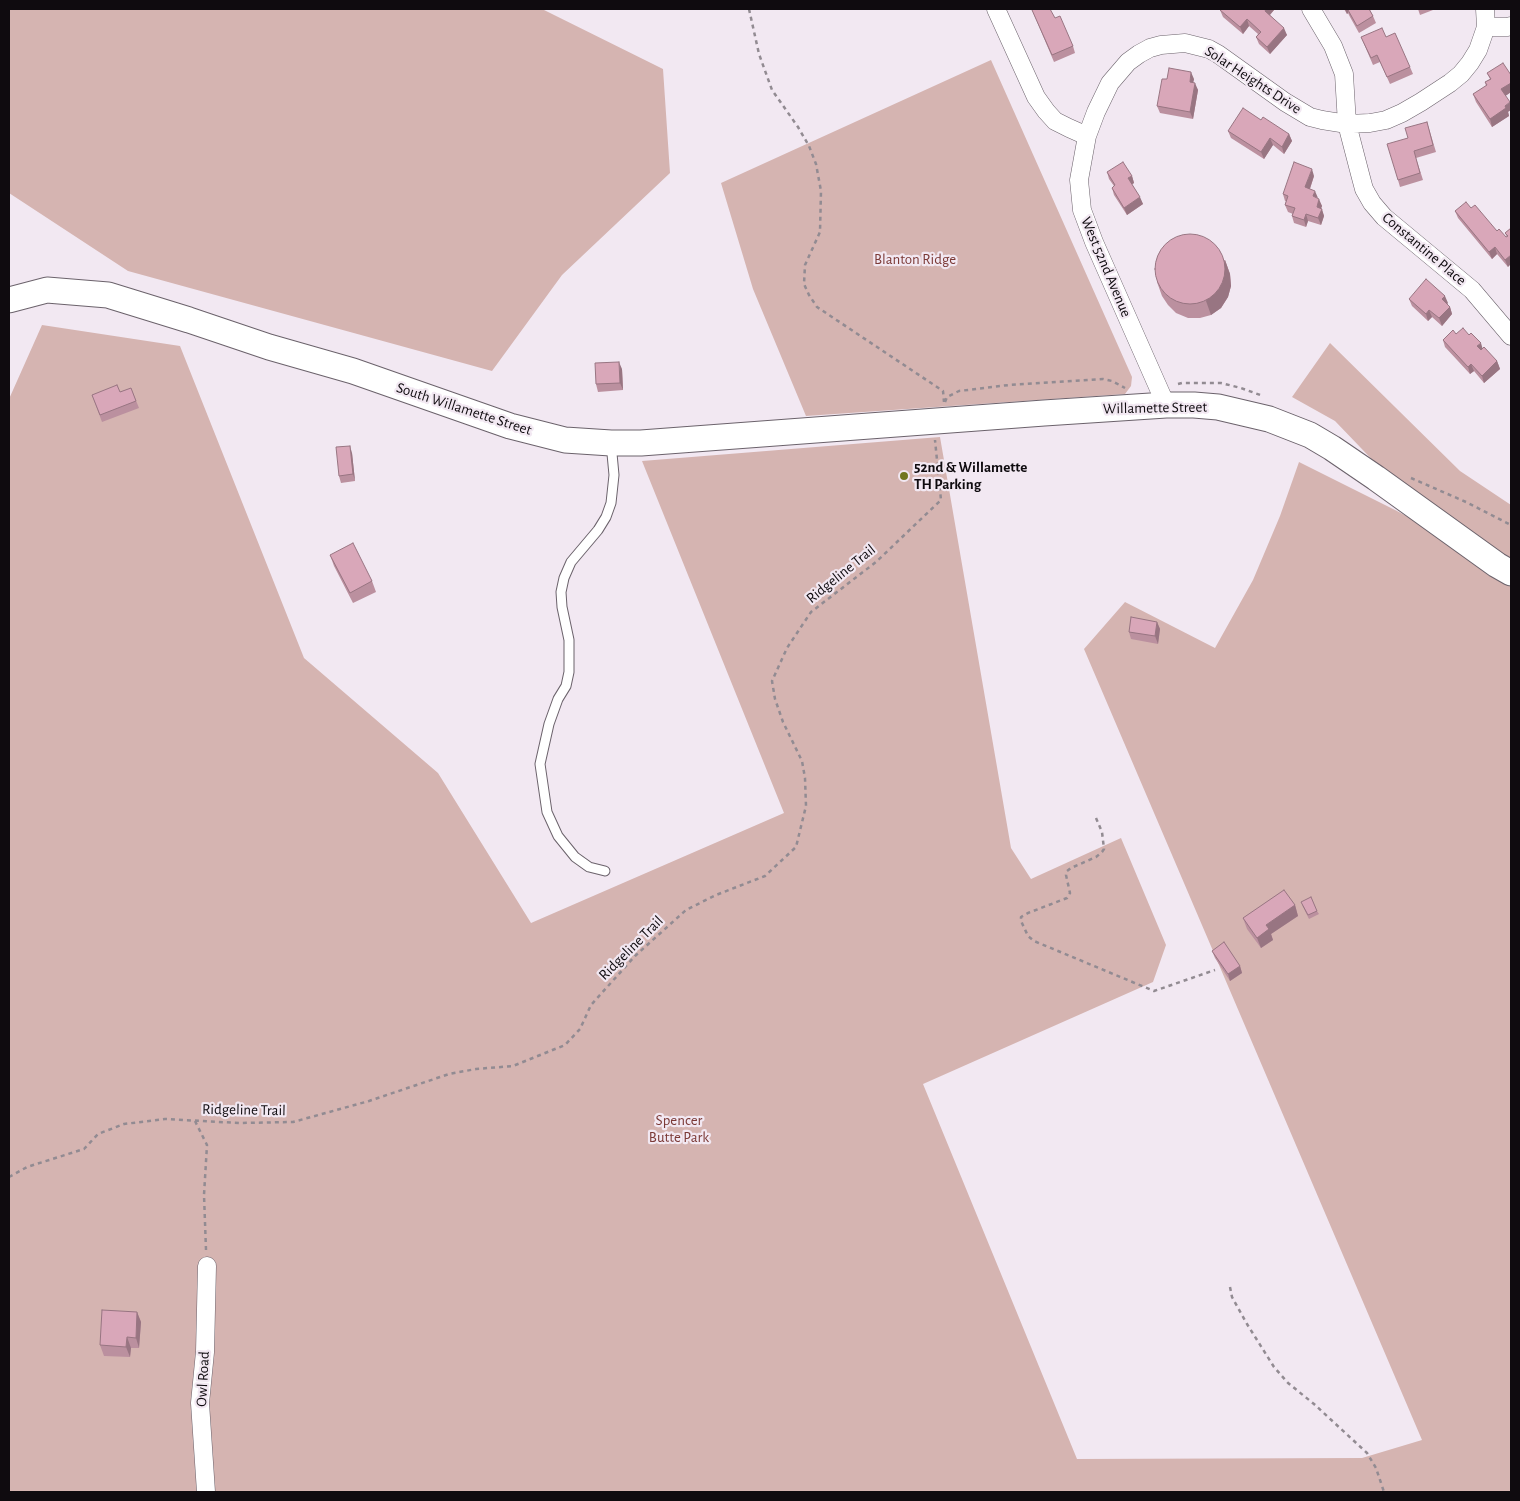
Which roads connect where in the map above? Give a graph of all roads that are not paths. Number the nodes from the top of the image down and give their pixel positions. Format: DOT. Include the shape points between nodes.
graph roads {
  1 [pos="996,9"];
  2 [pos="1311,9"];
  3 [pos="1485,9"];
  4 [pos="1511,26"];
  5 [pos="1486,27"];
  6 [pos="1347,124"];
  7 [pos="1087,136"];
  8 [pos="9,300"];
  9 [pos="1511,336"];
  10 [pos="1166,405"];
  11 [pos="940,421"];
  12 [pos="611,443"];
  13 [pos="1511,573"];
  14 [pos="605,871"];
  15 [pos="206,1266"];
  16 [pos="206,1492"];
  1 -- 7 [label="street" via="1036,97 1046,111 1056,121"];
  2 -- 6 [label="street" via="1333,46 1344,74"];
  3 -- 5 [label="street, Solar Heights Drive"];
  4 -- 5 [label="street"];
  5 -- 6 [label="street, Solar Heights Drive" via="1478,50 1450,83 1386,120"];
  6 -- 7 [label="street, Solar Heights Drive" via="1310,117 1209,49 1179,43 1150,48 1128,62 1110,83"];
  6 -- 9 [label="street, Constantine Place" via="1364,189 1372,203 1384,217 1472,290"];
  7 -- 10 [label="street, West 52nd Avenue" via="1079,180 1082,210"];
  8 -- 12 [label="main road, South Willamette Street" via="47,290 108,295 353,371 510,426 565,440"];
  10 -- 11 [label="main road, Willamette Street"];
  10 -- 13 [label="main road, Willamette Street" via="1226,409 1269,419 1310,435"];
  11 -- 12 [label="main road, South Willamette Street"];
  12 -- 14 [label="lane" via="614,475 611,503 598,530 570,562 560,592 569,640 569,672 549,724 540,764 547,812 558,836 575,857 589,867"];
  15 -- 16 [label="street, Owl Road" via="205,1352 200,1403"];
}
